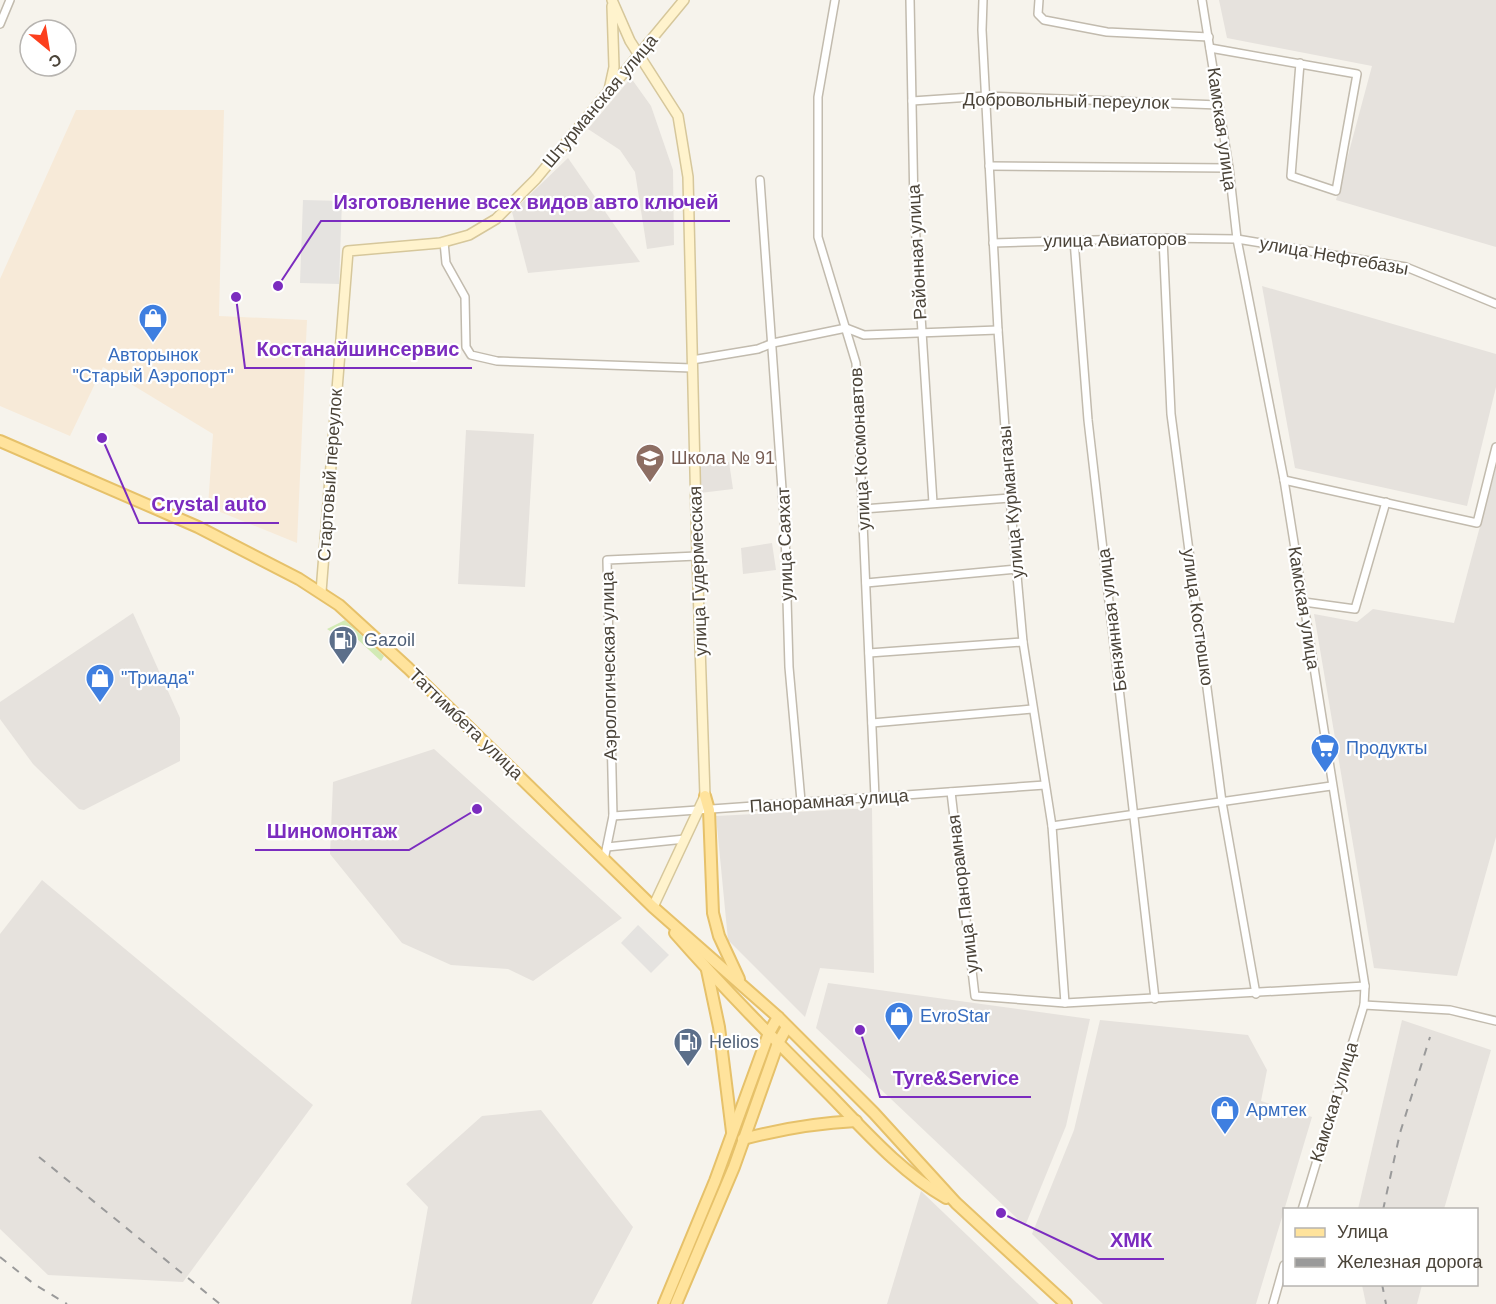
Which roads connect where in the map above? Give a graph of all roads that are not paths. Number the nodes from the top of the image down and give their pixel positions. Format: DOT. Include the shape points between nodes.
graph roads {
  1 [pos="10,0"];
  2 [pos="612,0"];
  3 [pos="835,0"];
  4 [pos="910,0"];
  5 [pos="983,0"];
  6 [pos="1039,0"];
  7 [pos="1202,0"];
  8 [pos="682,1"];
  9 [pos="0,24"];
  10 [pos="1209,37"];
  11 [pos="1210,48"];
  12 [pos="639,56"];
  13 [pos="1299,63"];
  14 [pos="608,92"];
  15 [pos="986,96"];
  16 [pos="912,101"];
  17 [pos="1219,105"];
  18 [pos="989,166"];
  19 [pos="1229,168"];
  20 [pos="760,180"];
  21 [pos="1163,238"];
  22 [pos="1237,239"];
  23 [pos="1074,240"];
  24 [pos="444,242"];
  25 [pos="993,243"];
  26 [pos="348,251"];
  27 [pos="1496,304"];
  28 [pos="846,328"];
  29 [pos="998,330"];
  30 [pos="921,333"];
  31 [pos="773,343"];
  32 [pos="692,364"];
  33 [pos="0,441"];
  34 [pos="1496,447"];
  35 [pos="1284,480"];
  36 [pos="1010,498"];
  37 [pos="1386,502"];
  38 [pos="933,503"];
  39 [pos="863,509"];
  40 [pos="697,556"];
  41 [pos="1017,569"];
  42 [pos="866,583"];
  43 [pos="321,592"];
  44 [pos="1304,602"];
  45 [pos="1023,642"];
  46 [pos="869,653"];
  47 [pos="1032,708"];
  48 [pos="872,723"];
  49 [pos="1045,785"];
  50 [pos="1332,786"];
  51 [pos="951,792"];
  52 [pos="705,796"];
  53 [pos="875,797"];
  54 [pos="801,801"];
  55 [pos="1222,802"];
  56 [pos="704,811"];
  57 [pos="1136,814"];
  58 [pos="613,816"];
  59 [pos="1052,825"];
  60 [pos="685,839"];
  61 [pos="607,847"];
  62 [pos="604,861"];
  63 [pos="653,908"];
  64 [pos="707,969"];
  65 [pos="740,982"];
  66 [pos="1365,986"];
  67 [pos="1256,994"];
  68 [pos="1155,999"];
  69 [pos="1065,1003"];
  70 [pos="1364,1005"];
  71 [pos="778,1017"];
  72 [pos="1496,1021"];
  73 [pos="788,1027"];
  74 [pos="769,1033"];
  75 [pos="778,1043"];
  76 [pos="856,1121"];
  77 [pos="737,1137"];
  78 [pos="956,1203"];
  79 [pos="1302,1208"];
  80 [pos="1283,1269"];
  81 [pos="664,1304"];
  82 [pos="676,1304"];
  83 [pos="1066,1304"];
  84 [pos="1273,1304"];
  1 -- 9 [label="street"];
  2 -- 12 [label="main road, улица Гудермесская"];
  2 -- 14 [label="main road" via="614,66"];
  3 -- 28 [label="street, улица Космонавтов" via="818,97 818,237"];
  4 -- 16 [label="street, Районная улица"];
  5 -- 15 [label="street, улица Курмангазы"];
  6 -- 10 [label="street" via="1038,14 1044,20 1107,32"];
  7 -- 10 [label="street, Камская улица"];
  8 -- 12 [label="main road, Штурманская улица"];
  10 -- 11 [label="street, Камская улица"];
  11 -- 13 [label="street"];
  11 -- 17 [label="street, Камская улица"];
  12 -- 14 [label="main road, Штурманская улица"];
  12 -- 32 [label="main road, улица Гудермесская" via="678,117 688,177"];
  13 -- 13 [label="street" via="1291,176 1336,191 1357,74"];
  14 -- 24 [label="main road, Штурманская улица" via="536,179 496,219 469,235"];
  15 -- 16 [label="street, Добровольный переулок"];
  15 -- 17 [label="street, Добровольный переулок"];
  15 -- 18 [label="street, улица Курмангазы"];
  16 -- 30 [label="street, Районная улица"];
  17 -- 19 [label="street, Камская улица"];
  18 -- 19 [label="street"];
  18 -- 25 [label="street, улица Курмангазы"];
  19 -- 22 [label="street, Камская улица"];
  20 -- 31 [label="street, улица Саяхат"];
  21 -- 22 [label="street, улица Авиаторов"];
  21 -- 23 [label="street, улица Авиаторов"];
  21 -- 55 [label="street, улица Костюшко" via="1171,414"];
  22 -- 27 [label="street, улица Нефтебазы" via="1406,267"];
  22 -- 35 [label="street, Камская улица"];
  23 -- 25 [label="street, улица Авиаторов"];
  23 -- 57 [label="street, Бензинная улица" via="1088,420"];
  24 -- 26 [label="main road, Штурманская улица"];
  24 -- 32 [label="street" via="447,263 465,297 466,347 471,355 497,361"];
  25 -- 29 [label="street, улица Курмангазы"];
  26 -- 43 [label="main road, Стартовый переулок"];
  28 -- 30 [label="street" via="864,335"];
  28 -- 31 [label="street"];
  28 -- 39 [label="street, улица Космонавтов" via="856,363"];
  29 -- 30 [label="street"];
  29 -- 36 [label="street, улица Курмангазы"];
  30 -- 38 [label="street, Районная улица"];
  31 -- 32 [label="street"];
  31 -- 54 [label="street, улица Саяхат" via="786,531 789,667"];
  32 -- 40 [label="main road, улица Гудермесская"];
  33 -- 43 [label="main road, Таттимбета улица" via="198,527"];
  34 -- 37 [label="street" via="1477,523"];
  35 -- 37 [label="street"];
  35 -- 44 [label="street, Камская улица"];
  36 -- 38 [label="street"];
  36 -- 41 [label="street, улица Курмангазы"];
  37 -- 44 [label="street" via="1355,609"];
  38 -- 39 [label="street"];
  39 -- 42 [label="street, улица Космонавтов"];
  40 -- 52 [label="main road, улица Гудермесская"];
  40 -- 58 [label="street, Аэрологическая улица" via="607,560"];
  41 -- 42 [label="street"];
  41 -- 45 [label="street, улица Курмангазы"];
  42 -- 46 [label="street, улица Космонавтов"];
  43 -- 62 [label="main road, Таттимбета улица" via="394,655"];
  44 -- 50 [label="street, Камская улица"];
  45 -- 46 [label="street"];
  45 -- 47 [label="street, улица Курмангазы"];
  46 -- 48 [label="street, улица Космонавтов"];
  47 -- 48 [label="street"];
  47 -- 49 [label="street, улица Курмангазы"];
  48 -- 53 [label="street, улица Космонавтов"];
  49 -- 51 [label="street, Панорамная улица"];
  49 -- 59 [label="street, улица Курмангазы"];
  50 -- 55 [label="street"];
  50 -- 66 [label="street, Камская улица"];
  51 -- 53 [label="street, Панорамная улица"];
  51 -- 69 [label="street, улица Панорамная" via="975,996"];
  52 -- 56 [label="main road"];
  53 -- 54 [label="street, Панорамная улица"];
  54 -- 56 [label="street, Панорамная улица"];
  55 -- 57 [label="street"];
  55 -- 67 [label="street, улица Костюшко"];
  56 -- 58 [label="street, Панорамная улица"];
  56 -- 60 [label="main road"];
  56 -- 65 [label="main road" via="713,913"];
  57 -- 59 [label="street"];
  57 -- 68 [label="street, Бензинная улица"];
  58 -- 61 [label="street, Аэрологическая улица"];
  59 -- 69 [label="street, улица Курмангазы"];
  60 -- 61 [label="street"];
  60 -- 63 [label="main road"];
  61 -- 62 [label="street, Аэрологическая улица"];
  62 -- 63 [label="main road, Таттимбета улица"];
  63 -- 64 [label="main road"];
  63 -- 65 [label="main road"];
  64 -- 74 [label="main road"];
  64 -- 77 [label="main road"];
  65 -- 71 [label="main road"];
  66 -- 67 [label="street"];
  66 -- 70 [label="street, Камская улица"];
  67 -- 68 [label="street"];
  68 -- 69 [label="street"];
  70 -- 72 [label="street" via="1450,1010"];
  70 -- 79 [label="street, Камская улица"];
  71 -- 73 [label="main road"];
  71 -- 74 [label="main road"];
  73 -- 75 [label="main road"];
  73 -- 78 [label="main road"];
  74 -- 75 [label="main road"];
  74 -- 77 [label="main road"];
  75 -- 76 [label="main road"];
  75 -- 77 [label="main road"];
  76 -- 77 [label="main road" via="814,1123"];
  76 -- 78 [label="main road" via="922,1184"];
  77 -- 81 [label="main road"];
  77 -- 82 [label="main road"];
  78 -- 83 [label="main road"];
  80 -- 84 [label="street"];
}
